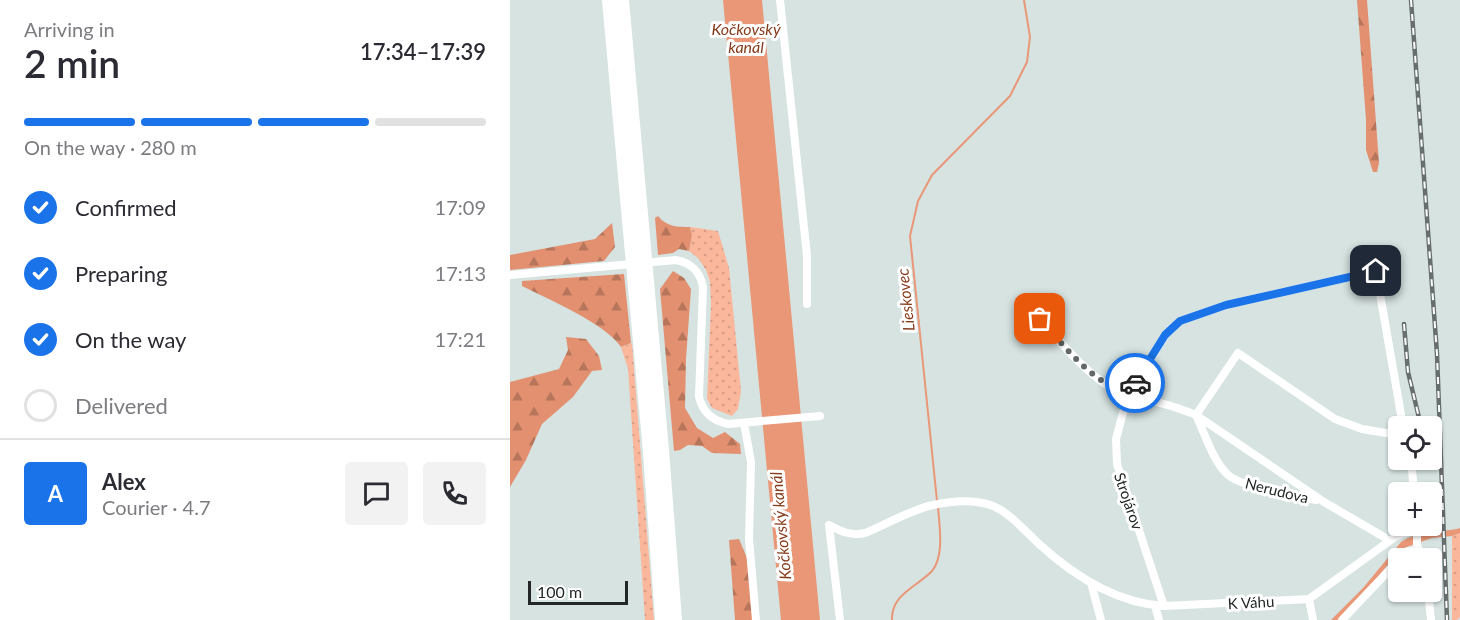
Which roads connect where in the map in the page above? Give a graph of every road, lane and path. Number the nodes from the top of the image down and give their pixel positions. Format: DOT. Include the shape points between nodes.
graph roads {
  1 [pos="609,0"];
  2 [pos="621,0"];
  3 [pos="780,0"];
  4 [pos="510,275"];
  5 [pos="1025,302"];
  6 [pos="807,304"];
  7 [pos="1128,393"];
  8 [pos="1196,415"];
  9 [pos="820,416"];
  10 [pos="1401,416"];
  11 [pos="744,423"];
  12 [pos="1388,433"];
  13 [pos="1324,502"];
  14 [pos="848,534"];
  15 [pos="1395,537"];
  16 [pos="1388,542"];
  17 [pos="832,546"];
  18 [pos="1388,572"];
  19 [pos="1091,584"];
  20 [pos="1309,600"];
  21 [pos="1429,602"];
  22 [pos="1155,606"];
  23 [pos="1164,606"];
  24 [pos="1312,617"];
  25 [pos="662,620"];
  26 [pos="675,620"];
  27 [pos="756,620"];
  28 [pos="840,620"];
  29 [pos="1101,620"];
  30 [pos="1160,620"];
  31 [pos="1342,620"];
  32 [pos="1431,620"];
  1 -- 25 [label="highway"];
  2 -- 26 [label="highway"];
  3 -- 6 [label="street" via="807,256"];
  4 -- 11 [label="street" via="675,260 686,263 695,269 704,287 699,390 702,408 716,420"];
  5 -- 7 [label="street, Nerudova" via="1078,360 1114,389"];
  7 -- 8 [label="street, Nerudova"];
  7 -- 10 [label="street, Strojárov" via="1165,335 1180,321 1226,305 1376,271"];
  7 -- 23 [label="street, Strojárov" via="1116,439 1117,464"];
  8 -- 12 [label="street" via="1238,353 1335,419"];
  8 -- 13 [label="street, Nerudova"];
  8 -- 13 [label="street, Nerudova" via="1228,476 1247,485"];
  9 -- 11 [label="street"];
  11 -- 27 [label="street" via="752,462 749,539"];
  13 -- 16 [label="street, Nerudova"];
  14 -- 17 [label="street"];
  14 -- 17 [label="street" via="830,525"];
  14 -- 19 [label="street, K Váhu" via="865,533 932,506 978,503 1001,510 1053,557"];
  15 -- 16 [label="street"];
  16 -- 20 [label="street"];
  17 -- 28 [label="street"];
  18 -- 31 [label="street"];
  19 -- 22 [label="street, K Váhu"];
  19 -- 29 [label="street"];
  20 -- 23 [label="street, K Váhu"];
  20 -- 24 [label="street"];
  21 -- 32 [label="street"];
  22 -- 23 [label="street, K Váhu"];
  22 -- 30 [label="street"];
}
